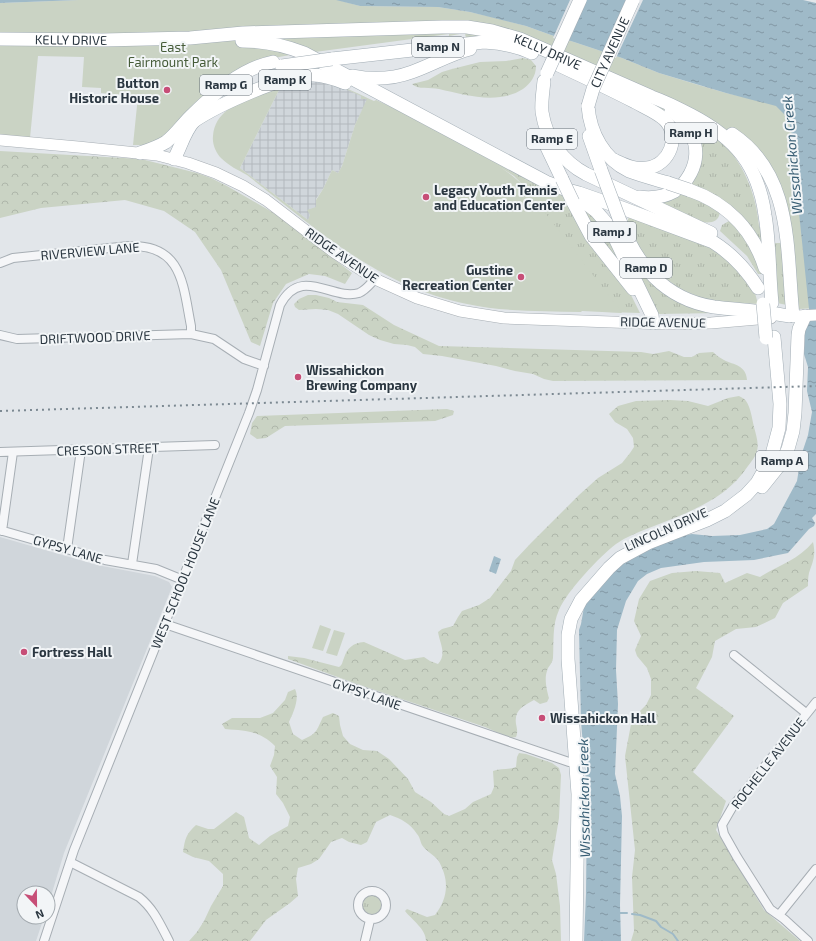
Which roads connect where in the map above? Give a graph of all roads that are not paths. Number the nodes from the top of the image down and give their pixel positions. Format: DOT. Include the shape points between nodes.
graph roads {
  1 [pos="580,0"];
  2 [pos="633,0"];
  3 [pos="512,36"];
  4 [pos="190,38"];
  5 [pos="0,39"];
  6 [pos="529,52"];
  7 [pos="328,57"];
  8 [pos="344,74"];
  9 [pos="545,77"];
  10 [pos="652,98"];
  11 [pos="588,106"];
  12 [pos="412,111"];
  13 [pos="701,120"];
  14 [pos="190,121"];
  15 [pos="0,140"];
  16 [pos="140,153"];
  17 [pos="174,159"];
  18 [pos="614,160"];
  19 [pos="563,184"];
  20 [pos="679,186"];
  21 [pos="630,194"];
  22 [pos="0,263"];
  23 [pos="375,279"];
  24 [pos="764,289"];
  25 [pos="801,316"];
  26 [pos="653,324"];
  27 [pos="191,334"];
  28 [pos="0,335"];
  29 [pos="770,337"];
  30 [pos="264,366"];
  31 [pos="215,445"];
  32 [pos="149,448"];
  33 [pos="81,450"];
  34 [pos="0,452"];
  35 [pos="13,452"];
  36 [pos="732,506"];
  37 [pos="1,530"];
  38 [pos="67,549"];
  39 [pos="132,564"];
  40 [pos="183,580"];
  41 [pos="165,624"];
  42 [pos="734,655"];
  43 [pos="816,702"];
  44 [pos="806,714"];
  45 [pos="569,762"];
  46 [pos="70,862"];
  47 [pos="816,869"];
  48 [pos="779,915"];
  49 [pos="370,920"];
  50 [pos="44,941"];
  51 [pos="169,941"];
  52 [pos="365,941"];
  53 [pos="568,941"];
  54 [pos="576,941"];
  55 [pos="808,941"];
  1 -- 9 [label="main road, bridge"];
  2 -- 11 [label="main road, CITY AVENUE, bridge" via="593,89"];
  3 -- 4 [label="main road, KELLY DRIVE" via="455,27 243,33"];
  3 -- 7 [label="main road" via="473,35"];
  3 -- 10 [label="main road, KELLY DRIVE"];
  4 -- 5 [label="main road, KELLY DRIVE"];
  4 -- 8 [label="main road, KELLY DRIVE" via="281,45 304,53"];
  6 -- 7 [label="main road, Ramp N" via="484,42"];
  6 -- 8 [label="main road" via="498,47 481,48 456,53 413,72 397,76 374,78"];
  6 -- 18 [label="main road, Ramp N" via="617,93 667,123 672,143 669,154 661,162 639,168"];
  7 -- 14 [label="main road, Ramp N, bridge" via="278,64 258,72 239,82"];
  8 -- 12 [label="main road, KELLY DRIVE"];
  9 -- 19 [label="main road" via="536,97 536,122"];
  9 -- 21 [label="main road, Ramp E" via="542,114 561,154 579,170"];
  10 -- 13 [label="main road, KELLY DRIVE"];
  10 -- 20 [label="main road, Ramp H" via="682,119 694,139 695,160 690,174"];
  11 -- 18 [label="main road, Ramp N" via="590,123 597,140"];
  11 -- 25 [label="main road, Ramp D, bridge" via="588,133 620,221 629,243 654,277 673,292 706,305"];
  12 -- 14 [label="main road, Ramp K" via="333,78 308,75 290,78 254,92"];
  12 -- 19 [label="main road, KELLY DRIVE" via="527,173"];
  13 -- 24 [label="main road, KELLY DRIVE" via="731,142 755,176 766,216 770,265"];
  13 -- 25 [label="main road" via="721,127 740,140 761,161 773,181 781,202"];
  14 -- 16 [label="main road" via="164,143"];
  14 -- 17 [label="main road"];
  15 -- 16 [label="main road, RIDGE AVENUE"];
  16 -- 17 [label="main road, RIDGE AVENUE"];
  17 -- 23 [label="main road, RIDGE AVENUE" via="216,173 255,193 335,253"];
  18 -- 20 [label="main road" via="628,170"];
  19 -- 24 [label="main road, KELLY DRIVE" via="713,242 738,261"];
  19 -- 26 [label="main road, bridge" via="591,236 628,280"];
  19 -- 26 [label="main road, Ramp J" via="589,205 609,226 652,315"];
  20 -- 21 [label="main road" via="666,195 654,198"];
  20 -- 24 [label="main road" via="716,202 745,228 760,253 765,268"];
  21 -- 24 [label="main road, Ramp E" via="710,232 725,242 744,261"];
  22 -- 27 [label="street, RIVERVIEW LANE" via="13,258 129,246 152,248 169,258 180,274"];
  23 -- 26 [label="main road, RIDGE AVENUE" via="431,303 474,314 504,318"];
  23 -- 30 [label="street, WEST SCHOOL HOUSE LANE" via="364,290 356,293 347,294 309,286 300,287 286,295 280,305"];
  24 -- 29 [label="main road, LINCOLN DRIVE"];
  25 -- 26 [label="main road, RIDGE AVENUE" via="711,323"];
  25 -- 36 [label="main road, Ramp A" via="794,422 788,449 778,468 762,487 750,497"];
  27 -- 28 [label="street, DRIFTWOOD DRIVE" via="22,339"];
  27 -- 30 [label="street, DRIFTWOOD DRIVE" via="214,339 244,359"];
  29 -- 36 [label="main road, LINCOLN DRIVE" via="780,411 778,438 771,458 759,479 746,495"];
  29 -- 45 [label="main road, LINCOLN DRIVE" via="771,430 764,454 753,475 738,492 718,506 642,537 616,552 580,588 566,609 560,650"];
  30 -- 40 [label="street, WEST SCHOOL HOUSE LANE" via="249,413"];
  31 -- 32 [label="street, CRESSON STREET"];
  32 -- 33 [label="street, CRESSON STREET"];
  32 -- 39 [label="street"];
  33 -- 35 [label="street, CRESSON STREET"];
  33 -- 38 [label="street"];
  34 -- 35 [label="street, CRESSON STREET"];
  35 -- 37 [label="street"];
  36 -- 54 [label="main road, LINCOLN DRIVE" via="716,516 627,554 609,568 573,613 569,626 568,651 578,782"];
  37 -- 38 [label="street, GYPSY LANE"];
  38 -- 39 [label="street, GYPSY LANE" via="110,561"];
  39 -- 40 [label="street, GYPSY LANE" via="156,569"];
  40 -- 41 [label="street, WEST SCHOOL HOUSE LANE"];
  41 -- 45 [label="street, GYPSY LANE"];
  41 -- 46 [label="street, WEST SCHOOL HOUSE LANE"];
  42 -- 44 [label="street"];
  43 -- 44 [label="street, ROCHELLE AVENUE"];
  44 -- 48 [label="street, ROCHELLE AVENUE" via="733,806 722,825 724,834 766,904"];
  45 -- 53 [label="main road, LINCOLN DRIVE"];
  46 -- 50 [label="street, WEST SCHOOL HOUSE LANE"];
  46 -- 51 [label="street" via="139,897 155,913"];
  47 -- 48 [label="street"];
  48 -- 55 [label="street"];
  49 -- 52 [label="street"];
}
